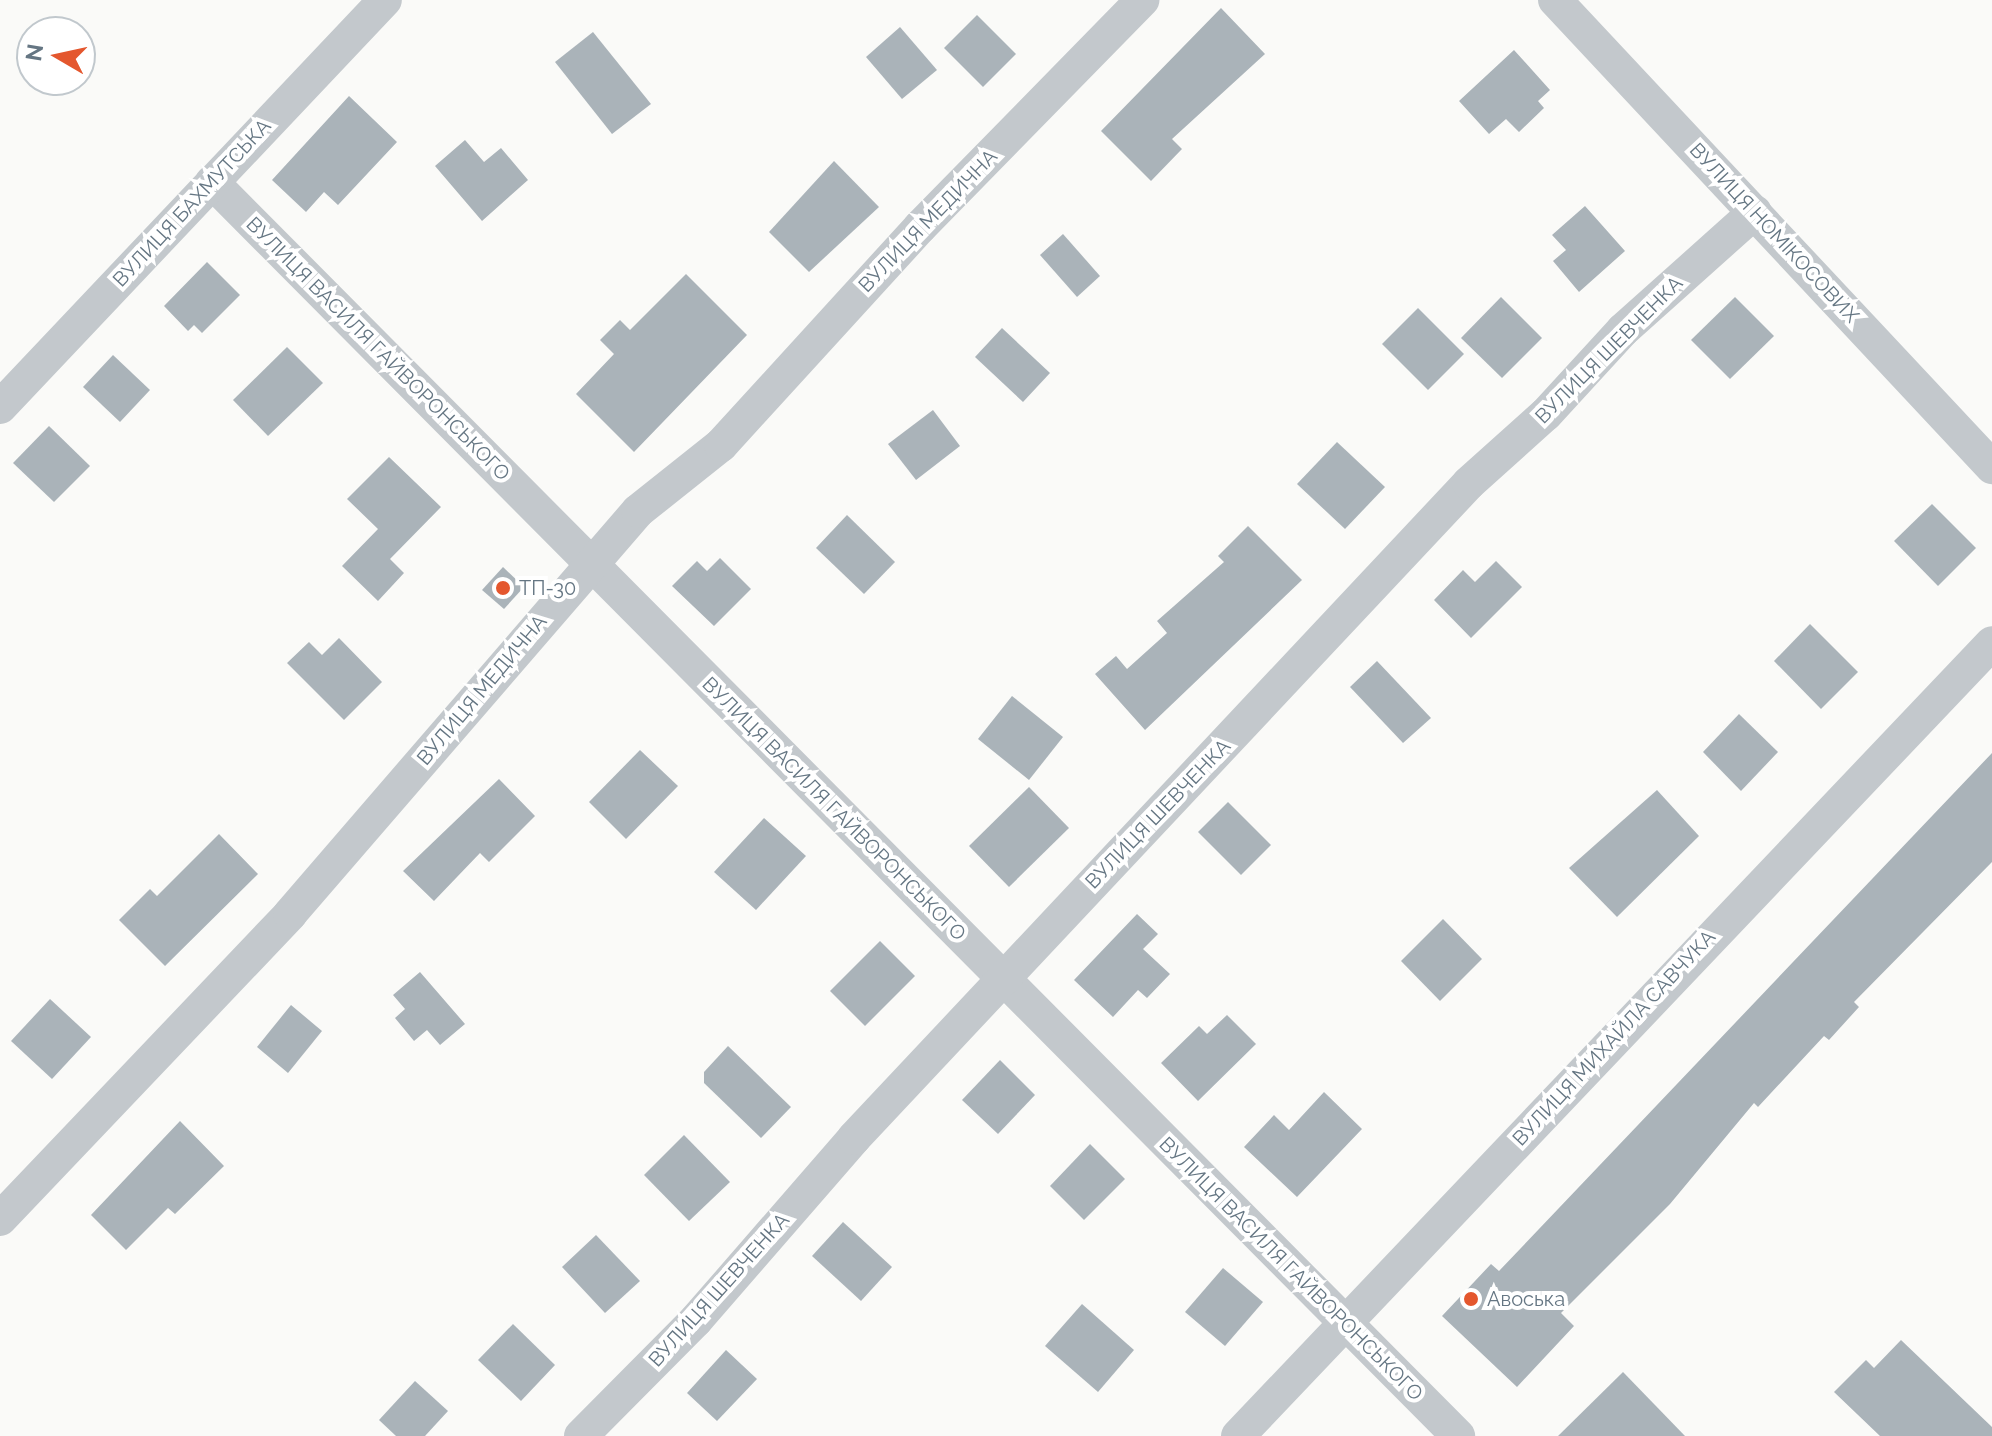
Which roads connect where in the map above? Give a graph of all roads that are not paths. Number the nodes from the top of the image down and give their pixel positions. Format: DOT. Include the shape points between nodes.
graph roads {
  1 [pos="385,0"];
  2 [pos="1142,0"];
  3 [pos="1555,0"];
  4 [pos="212,182"];
  5 [pos="1755,212"];
  6 [pos="0,407"];
  7 [pos="1992,467"];
  8 [pos="592,565"];
  9 [pos="1992,643"];
  10 [pos="1002,978"];
  11 [pos="0,1219"];
  12 [pos="1345,1323"];
  13 [pos="581,1436"];
  14 [pos="1238,1436"];
  15 [pos="1458,1436"];
  1 -- 4 [label="street, ВУЛИЦЯ БАХМУТСЬКА"];
  2 -- 8 [label="street, ВУЛИЦЯ МЕДИЧНА" via="910,239 721,445 638,511"];
  3 -- 5 [label="street, ВУЛИЦЯ НОМІКОСОВИХ"];
  4 -- 6 [label="street, ВУЛИЦЯ БАХМУТСЬКА"];
  4 -- 8 [label="street, ВУЛИЦЯ ВАСИЛЯ ГАЙВОРОНСЬКОГО"];
  5 -- 7 [label="street, ВУЛИЦЯ НОМІКОСОВИХ"];
  5 -- 10 [label="street, ВУЛИЦЯ ШЕВЧЕНКА" via="1623,330 1546,414 1469,483"];
  8 -- 10 [label="street, ВУЛИЦЯ ВАСИЛЯ ГАЙВОРОНСЬКОГО"];
  8 -- 11 [label="street, ВУЛИЦЯ МЕДИЧНА" via="290,914"];
  9 -- 12 [label="street, ВУЛИЦЯ МИХАЙЛА САВЧУКА"];
  10 -- 12 [label="street, ВУЛИЦЯ ВАСИЛЯ ГАЙВОРОНСЬКОГО"];
  10 -- 13 [label="street, ВУЛИЦЯ ШЕВЧЕНКА" via="696,1320"];
  12 -- 14 [label="street, ВУЛИЦЯ МИХАЙЛА САВЧУКА"];
  12 -- 15 [label="street, ВУЛИЦЯ ВАСИЛЯ ГАЙВОРОНСЬКОГО"];
}
